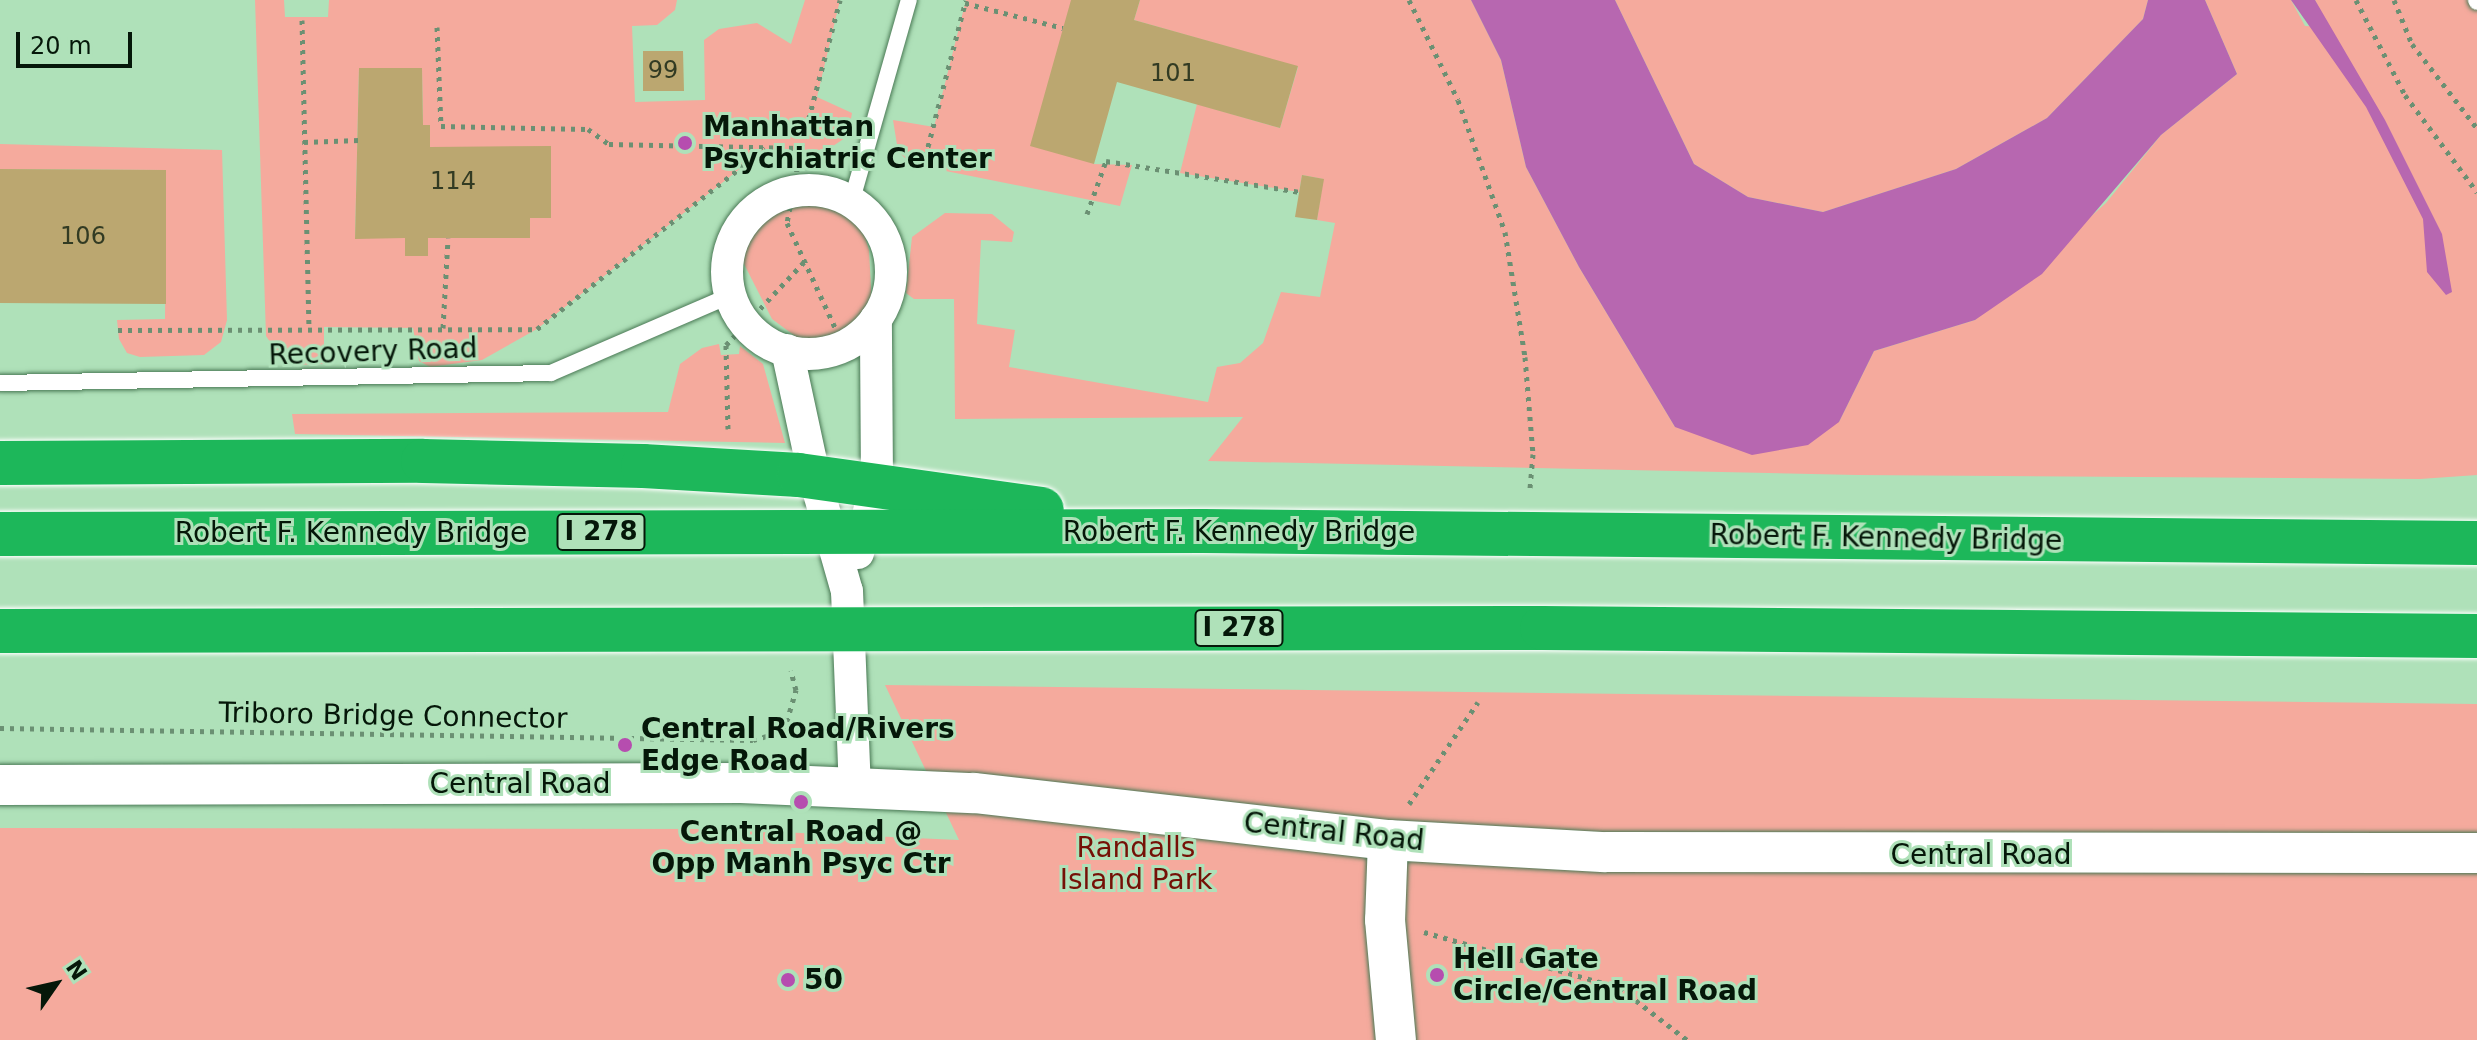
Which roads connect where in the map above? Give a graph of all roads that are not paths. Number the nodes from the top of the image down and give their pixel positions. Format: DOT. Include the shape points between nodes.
graph roads {
  1 [pos="909,0"];
  2 [pos="851,203"];
  3 [pos="731,295"];
  4 [pos="876,319"];
  5 [pos="787,350"];
  6 [pos="0,383"];
  7 [pos="0,463"];
  8 [pos="1203,531"];
  9 [pos="0,534"];
  10 [pos="2477,543"];
  11 [pos="847,591"];
  12 [pos="0,631"];
  13 [pos="2477,636"];
  14 [pos="0,785"];
  15 [pos="855,786"];
  16 [pos="1388,840"];
  17 [pos="2477,853"];
  18 [pos="1396,1040"];
  1 -- 2 [label="lane"];
  2 -- 3 [label="street" via="833,193 793,193 756,209 738,230 728,256"];
  2 -- 4 [label="street" via="877,225 889,250 892,276"];
  3 -- 5 [label="street" via="752,333"];
  3 -- 6 [label="lane, Recovery Road" via="551,373"];
  4 -- 5 [label="street" via="839,348 801,354"];
  4 -- 11 [label="street" via="877,481"];
  5 -- 11 [label="street"];
  7 -- 8 [label="highway, bridge" via="643,466 799,475"];
  8 -- 9 [label="highway, Robert F. Kennedy Bridge / I 278, bridge"];
  8 -- 10 [label="highway, Robert F. Kennedy Bridge / I 278, bridge"];
  11 -- 15 [label="street"];
  12 -- 13 [label="highway, I 278, bridge" via="1542,628"];
  14 -- 15 [label="street, Central Road"];
  15 -- 16 [label="street, Central Road" via="1030,798"];
  16 -- 17 [label="street, Central Road" via="1743,854"];
  16 -- 18 [label="street" via="1385,920"];
}
